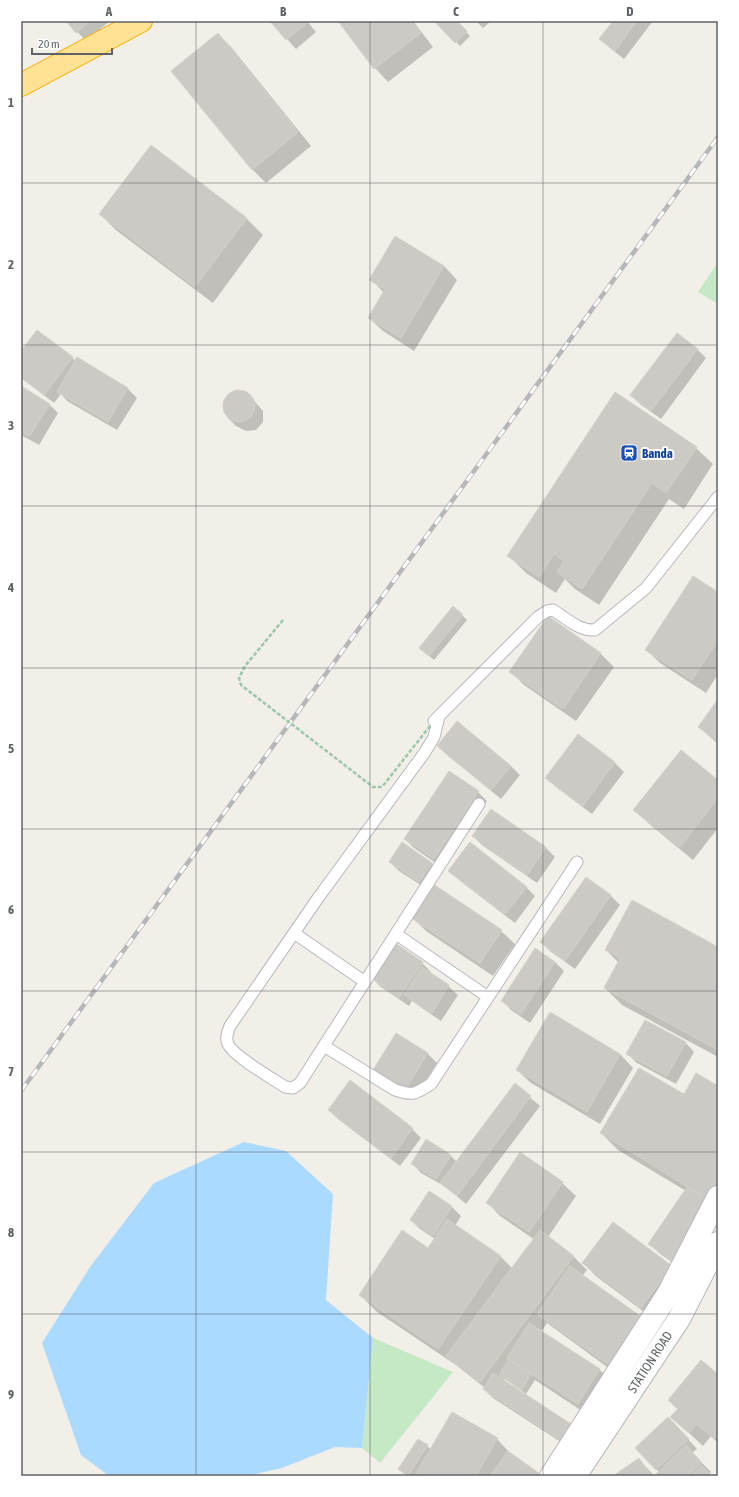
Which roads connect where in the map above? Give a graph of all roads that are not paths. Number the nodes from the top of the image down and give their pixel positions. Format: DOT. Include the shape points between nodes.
graph roads {
  1 [pos="138,22"];
  2 [pos="21,85"];
  3 [pos="718,497"];
  4 [pos="439,716"];
  5 [pos="430,726"];
  6 [pos="479,804"];
  7 [pos="577,862"];
  8 [pos="294,933"];
  9 [pos="396,934"];
  10 [pos="365,982"];
  11 [pos="488,997"];
  12 [pos="324,1046"];
  13 [pos="718,1197"];
  14 [pos="718,1244"];
  15 [pos="551,1476"];
  16 [pos="575,1476"];
  1 -- 2 [label="highway"];
  3 -- 4 [label="lane" via="646,588 595,630 581,628 553,610 547,611"];
  4 -- 5 [label="lane"];
  4 -- 8 [label="lane" via="434,737 425,752"];
  6 -- 9 [label="lane"];
  7 -- 11 [label="lane"];
  8 -- 10 [label="lane"];
  8 -- 12 [label="lane" via="230,1026 227,1043 234,1052 285,1087 293,1088 300,1083"];
  9 -- 10 [label="lane"];
  9 -- 11 [label="lane"];
  10 -- 12 [label="lane"];
  11 -- 12 [label="lane" via="431,1084 417,1093 408,1094 395,1090"];
  13 -- 15 [label="street" via="668,1294"];
  14 -- 16 [label="street, STATION ROAD" via="678,1319"];
}
